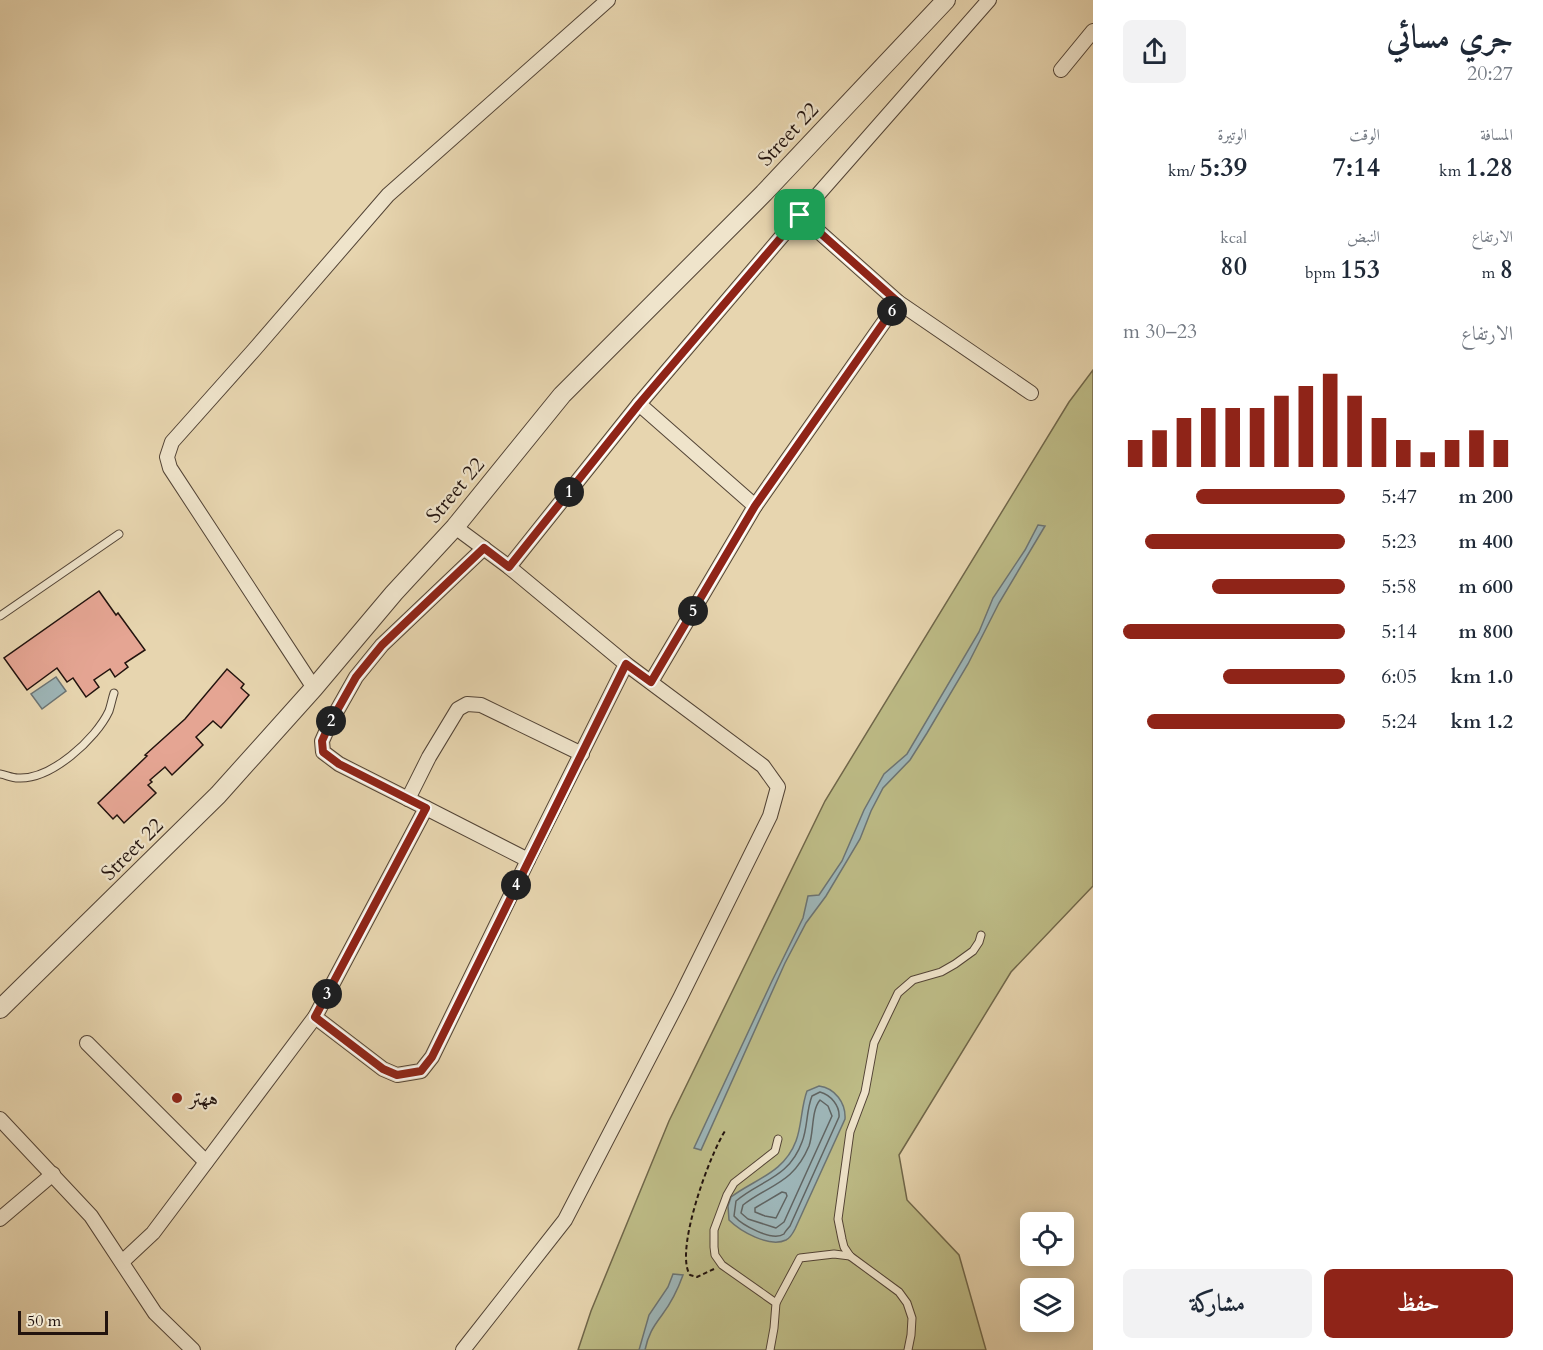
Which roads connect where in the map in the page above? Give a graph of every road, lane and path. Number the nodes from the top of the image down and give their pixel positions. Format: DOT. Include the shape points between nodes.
graph roads {
  1 [pos="608,0"];
  2 [pos="946,0"];
  3 [pos="989,0"];
  4 [pos="1093,31"];
  5 [pos="1061,70"];
  6 [pos="800,215"];
  7 [pos="898,302"];
  8 [pos="1031,393"];
  9 [pos="639,404"];
  10 [pos="755,506"];
  11 [pos="455,527"];
  12 [pos="119,534"];
  13 [pos="484,548"];
  14 [pos="509,567"];
  15 [pos="0,616"];
  16 [pos="626,664"];
  17 [pos="651,682"];
  18 [pos="314,688"];
  19 [pos="114,693"];
  20 [pos="582,754"];
  21 [pos="0,774"];
  22 [pos="408,800"];
  23 [pos="426,808"];
  24 [pos="528,860"];
  25 [pos="981,934"];
  26 [pos="0,1009"];
  27 [pos="315,1017"];
  28 [pos="87,1043"];
  29 [pos="0,1119"];
  30 [pos="725,1131"];
  31 [pos="778,1139"];
  32 [pos="206,1162"];
  33 [pos="53,1174"];
  34 [pos="0,1219"];
  35 [pos="850,1256"];
  36 [pos="122,1262"];
  37 [pos="722,1265"];
  38 [pos="776,1303"];
  39 [pos="193,1350"];
  40 [pos="463,1350"];
  41 [pos="770,1350"];
  42 [pos="908,1350"];
  1 -- 18 [label="street" via="388,195 172,442 167,457 170,468"];
  2 -- 11 [label="street, Street 22" via="764,193 562,394"];
  3 -- 6 [label="street"];
  4 -- 5 [label="street"];
  6 -- 7 [label="street"];
  6 -- 9 [label="street"];
  7 -- 8 [label="street"];
  7 -- 10 [label="street"];
  9 -- 10 [label="street"];
  9 -- 14 [label="street"];
  10 -- 17 [label="street"];
  11 -- 13 [label="street"];
  11 -- 18 [label="street, Street 22"];
  12 -- 15 [label="lane"];
  13 -- 14 [label="street"];
  13 -- 22 [label="street" via="382,645 356,677 322,741 323,752 339,764"];
  14 -- 16 [label="street"];
  16 -- 17 [label="street"];
  16 -- 20 [label="street"];
  17 -- 40 [label="street" via="763,766 778,786 770,816 565,1220"];
  18 -- 26 [label="street, Street 22" via="218,795"];
  19 -- 21 [label="lane" via="110,710 100,725 60,765 19,778"];
  20 -- 22 [label="street" via="481,705 467,704 458,709"];
  20 -- 24 [label="street"];
  22 -- 23 [label="street"];
  23 -- 24 [label="street"];
  23 -- 27 [label="street"];
  24 -- 27 [label="street" via="432,1057 421,1071 397,1075 383,1069"];
  25 -- 35 [label="lane" via="973,951 955,964 913,981 898,993 874,1043 865,1092 850,1132 838,1219"];
  27 -- 32 [label="street"];
  28 -- 32 [label="street"];
  29 -- 33 [label="street"];
  30 -- 37 [label="path" via="708,1169 687,1242 690,1275 696,1278"];
  31 -- 37 [label="lane" via="775,1150 734,1183 720,1208 714,1247"];
  32 -- 36 [label="street" via="153,1233"];
  33 -- 34 [label="street"];
  33 -- 36 [label="street" via="91,1216"];
  35 -- 38 [label="lane" via="800,1258"];
  35 -- 42 [label="lane" via="899,1292 907,1303 912,1318"];
  36 -- 39 [label="street" via="154,1313"];
  37 -- 38 [label="lane"];
  38 -- 41 [label="lane"];
}
